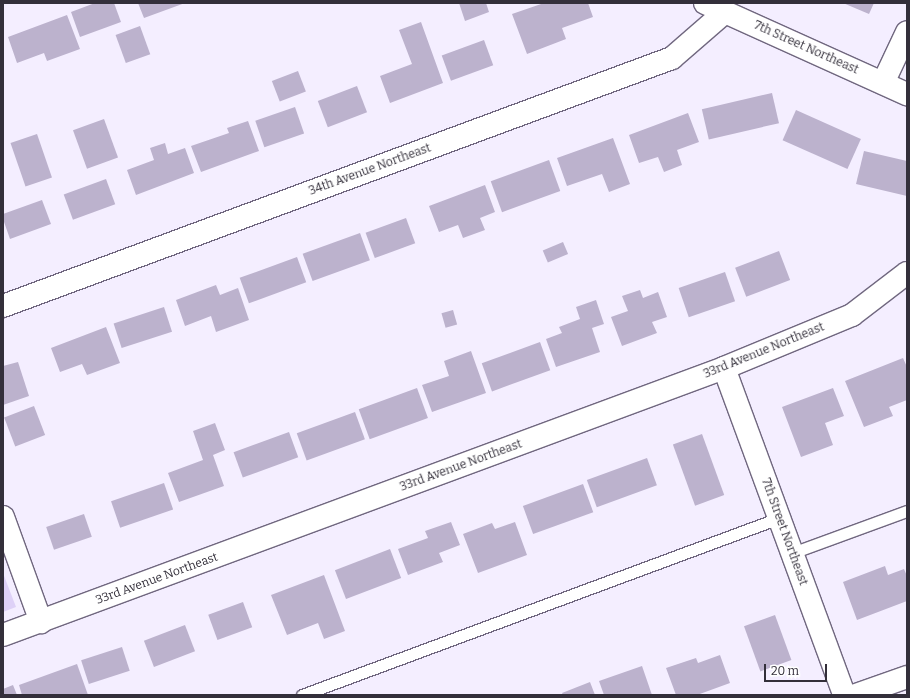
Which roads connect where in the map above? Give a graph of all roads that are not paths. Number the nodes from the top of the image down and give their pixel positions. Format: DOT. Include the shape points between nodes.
graph roads {
  1 [pos="705,3"];
  2 [pos="724,12"];
  3 [pos="907,32"];
  4 [pos="883,83"];
  5 [pos="907,94"];
  6 [pos="907,273"];
  7 [pos="3,306"];
  8 [pos="724,368"];
  9 [pos="907,511"];
  10 [pos="3,517"];
  11 [pos="779,518"];
  12 [pos="792,553"];
  13 [pos="42,622"];
  14 [pos="3,635"];
  15 [pos="907,677"];
  16 [pos="302,695"];
  17 [pos="844,695"];
  18 [pos="856,695"];
  1 -- 2 [label="street, 7th Street Northeast"];
  2 -- 4 [label="street, 7th Street Northeast"];
  2 -- 7 [label="street, 34th Avenue Northeast" via="672,58"];
  3 -- 4 [label="street"];
  4 -- 5 [label="street, 7th Street Northeast"];
  6 -- 8 [label="street, 33rd Avenue Northeast" via="852,315"];
  8 -- 11 [label="street, 7th Street Northeast"];
  8 -- 13 [label="street, 33rd Avenue Northeast"];
  9 -- 12 [label="lane"];
  10 -- 13 [label="street"];
  11 -- 12 [label="street, 7th Street Northeast"];
  11 -- 16 [label="lane"];
  12 -- 17 [label="street, 7th Street Northeast"];
  13 -- 14 [label="street, 33rd Avenue Northeast"];
  15 -- 18 [label="street"];
}
